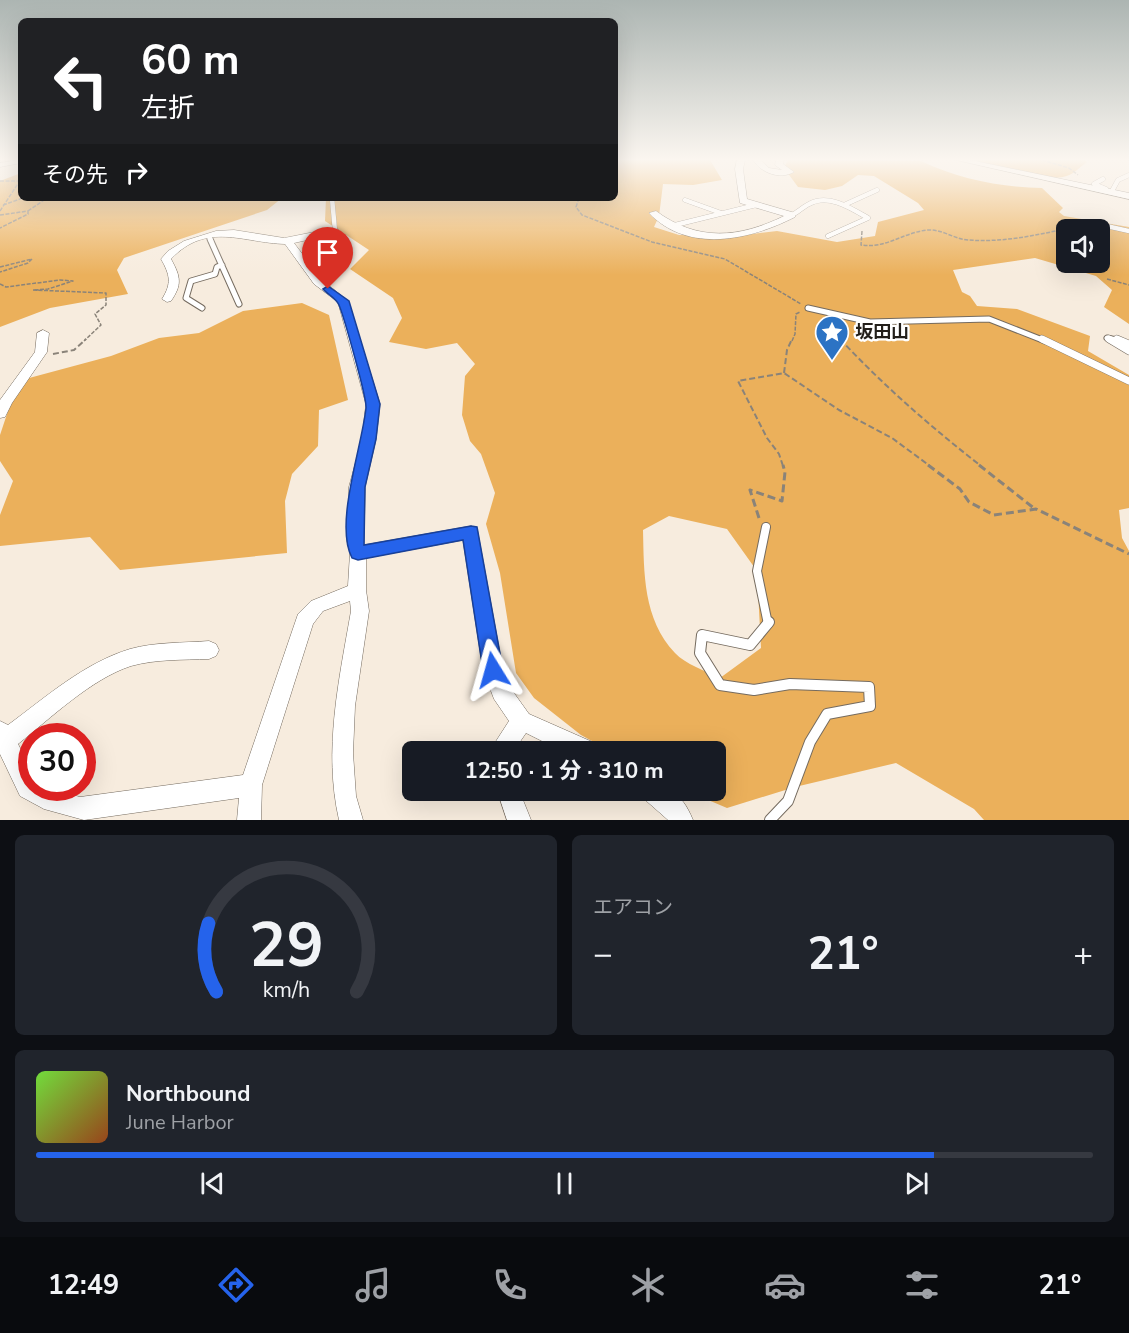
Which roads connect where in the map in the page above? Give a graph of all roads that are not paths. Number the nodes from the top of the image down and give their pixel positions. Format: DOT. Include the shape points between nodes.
graph roads {
  1 [pos="743,198"];
  2 [pos="859,198"];
  3 [pos="685,200"];
  4 [pos="332,201"];
  5 [pos="756,205"];
  6 [pos="844,205"];
  7 [pos="653,213"];
  8 [pos="721,213"];
  9 [pos="792,215"];
  10 [pos="669,226"];
  11 [pos="1110,227"];
  12 [pos="335,231"];
  13 [pos="1129,231"];
  14 [pos="209,236"];
  15 [pos="828,236"];
  16 [pos="288,241"];
  17 [pos="222,265"];
  18 [pos="167,299"];
  19 [pos="239,304"];
  20 [pos="202,308"];
  21 [pos="808,308"];
  22 [pos="43,333"];
  23 [pos="1129,344"];
  24 [pos="1129,351"];
  25 [pos="1129,381"];
  26 [pos="0,414"];
  27 [pos="766,527"];
  28 [pos="358,553"];
  29 [pos="357,590"];
  30 [pos="208,650"];
  31 [pos="522,721"];
  32 [pos="3,736"];
  33 [pos="508,741"];
  34 [pos="565,741"];
  35 [pos="251,785"];
  36 [pos="512,801"];
  37 [pos="664,801"];
  38 [pos="114,812"];
  39 [pos="249,820"];
  40 [pos="351,820"];
  41 [pos="519,820"];
  42 [pos="681,820"];
  43 [pos="771,820"];
  1 -- 5 [label="street"];
  2 -- 6 [label="lane"];
  3 -- 8 [label="lane"];
  4 -- 12 [label="lane"];
  5 -- 8 [label="lane"];
  5 -- 9 [label="street"];
  6 -- 9 [label="lane" via="816,201"];
  6 -- 15 [label="lane" via="868,218"];
  7 -- 10 [label="street"];
  8 -- 10 [label="lane"];
  9 -- 10 [label="street" via="772,226 717,238"];
  11 -- 13 [label="lane"];
  12 -- 16 [label="street"];
  14 -- 16 [label="street" via="235,233 267,241"];
  14 -- 17 [label="lane"];
  14 -- 18 [label="street" via="178,248 165,259 176,280"];
  16 -- 28 [label="street" via="318,282 343,301 374,404 357,487"];
  17 -- 19 [label="lane"];
  17 -- 20 [label="lane" via="216,273 191,281 186,298"];
  21 -- 25 [label="lane" via="870,322 989,319 1031,334"];
  22 -- 26 [label="street" via="41,352"];
  23 -- 24 [label="lane" via="1107,338"];
  27 -- 43 [label="lane" via="757,571 769,623 750,645 702,635 700,653 720,686 754,690 790,684 869,687 870,706 827,714 810,742 788,801"];
  28 -- 29 [label="street"];
  28 -- 31 [label="street" via="471,532 493,670 501,692"];
  29 -- 35 [label="street" via="317,606 305,620"];
  29 -- 40 [label="street" via="360,611 342,753"];
  30 -- 32 [label="street" via="145,655 113,665"];
  31 -- 33 [label="street"];
  31 -- 34 [label="street"];
  32 -- 38 [label="street" via="28,788 44,798 80,809"];
  35 -- 38 [label="street"];
  35 -- 39 [label="street"];
  36 -- 41 [label="street"];
  37 -- 42 [label="street"];
}
